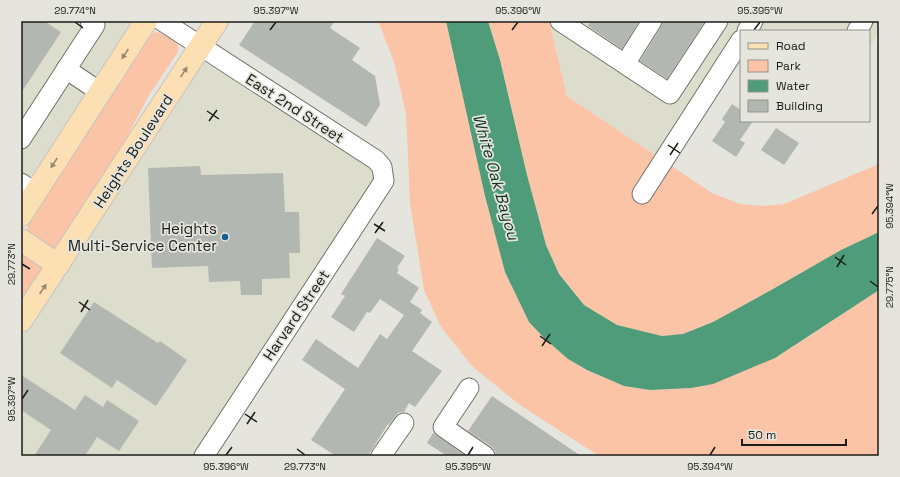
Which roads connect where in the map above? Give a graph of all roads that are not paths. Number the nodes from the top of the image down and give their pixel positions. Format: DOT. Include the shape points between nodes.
graph roads {
  1 [pos="90,21"];
  2 [pos="146,21"];
  3 [pos="162,21"];
  4 [pos="218,21"];
  5 [pos="652,21"];
  6 [pos="718,21"];
  7 [pos="753,21"];
  8 [pos="863,21"];
  9 [pos="572,24"];
  10 [pos="748,30"];
  11 [pos="858,30"];
  12 [pos="740,42"];
  13 [pos="201,47"];
  14 [pos="625,64"];
  15 [pos="66,69"];
  16 [pos="100,92"];
  17 [pos="21,139"];
  18 [pos="383,173"];
  19 [pos="28,188"];
  20 [pos="642,194"];
  21 [pos="21,215"];
  22 [pos="21,240"];
  23 [pos="58,265"];
  24 [pos="21,321"];
  25 [pos="469,388"];
  26 [pos="404,423"];
  27 [pos="204,456"];
  28 [pos="381,456"];
  29 [pos="485,456"];
  1 -- 15 [label="street" via="95,24"];
  2 -- 16 [label="main road, one-way"];
  3 -- 13 [label="street, East 2nd Street"];
  4 -- 13 [label="main road, Heights Boulevard"];
  5 -- 14 [label="street"];
  6 -- 14 [label="street" via="670,94"];
  7 -- 10 [label="street"];
  8 -- 11 [label="street"];
  9 -- 14 [label="street"];
  12 -- 20 [label="street"];
  13 -- 18 [label="street, East 2nd Street" via="376,160"];
  23 -- 13 [label="main road, Heights Boulevard, one-way"];
  15 -- 16 [label="street"];
  15 -- 17 [label="street"];
  16 -- 19 [label="main road, one-way"];
  18 -- 27 [label="street, Harvard Street" via="384,181 380,190"];
  19 -- 21 [label="main road"];
  22 -- 23 [label="main road"];
  24 -- 23 [label="main road, Heights Boulevard, one-way"];
  25 -- 29 [label="street" via="443,427"];
  26 -- 28 [label="street"];
}
